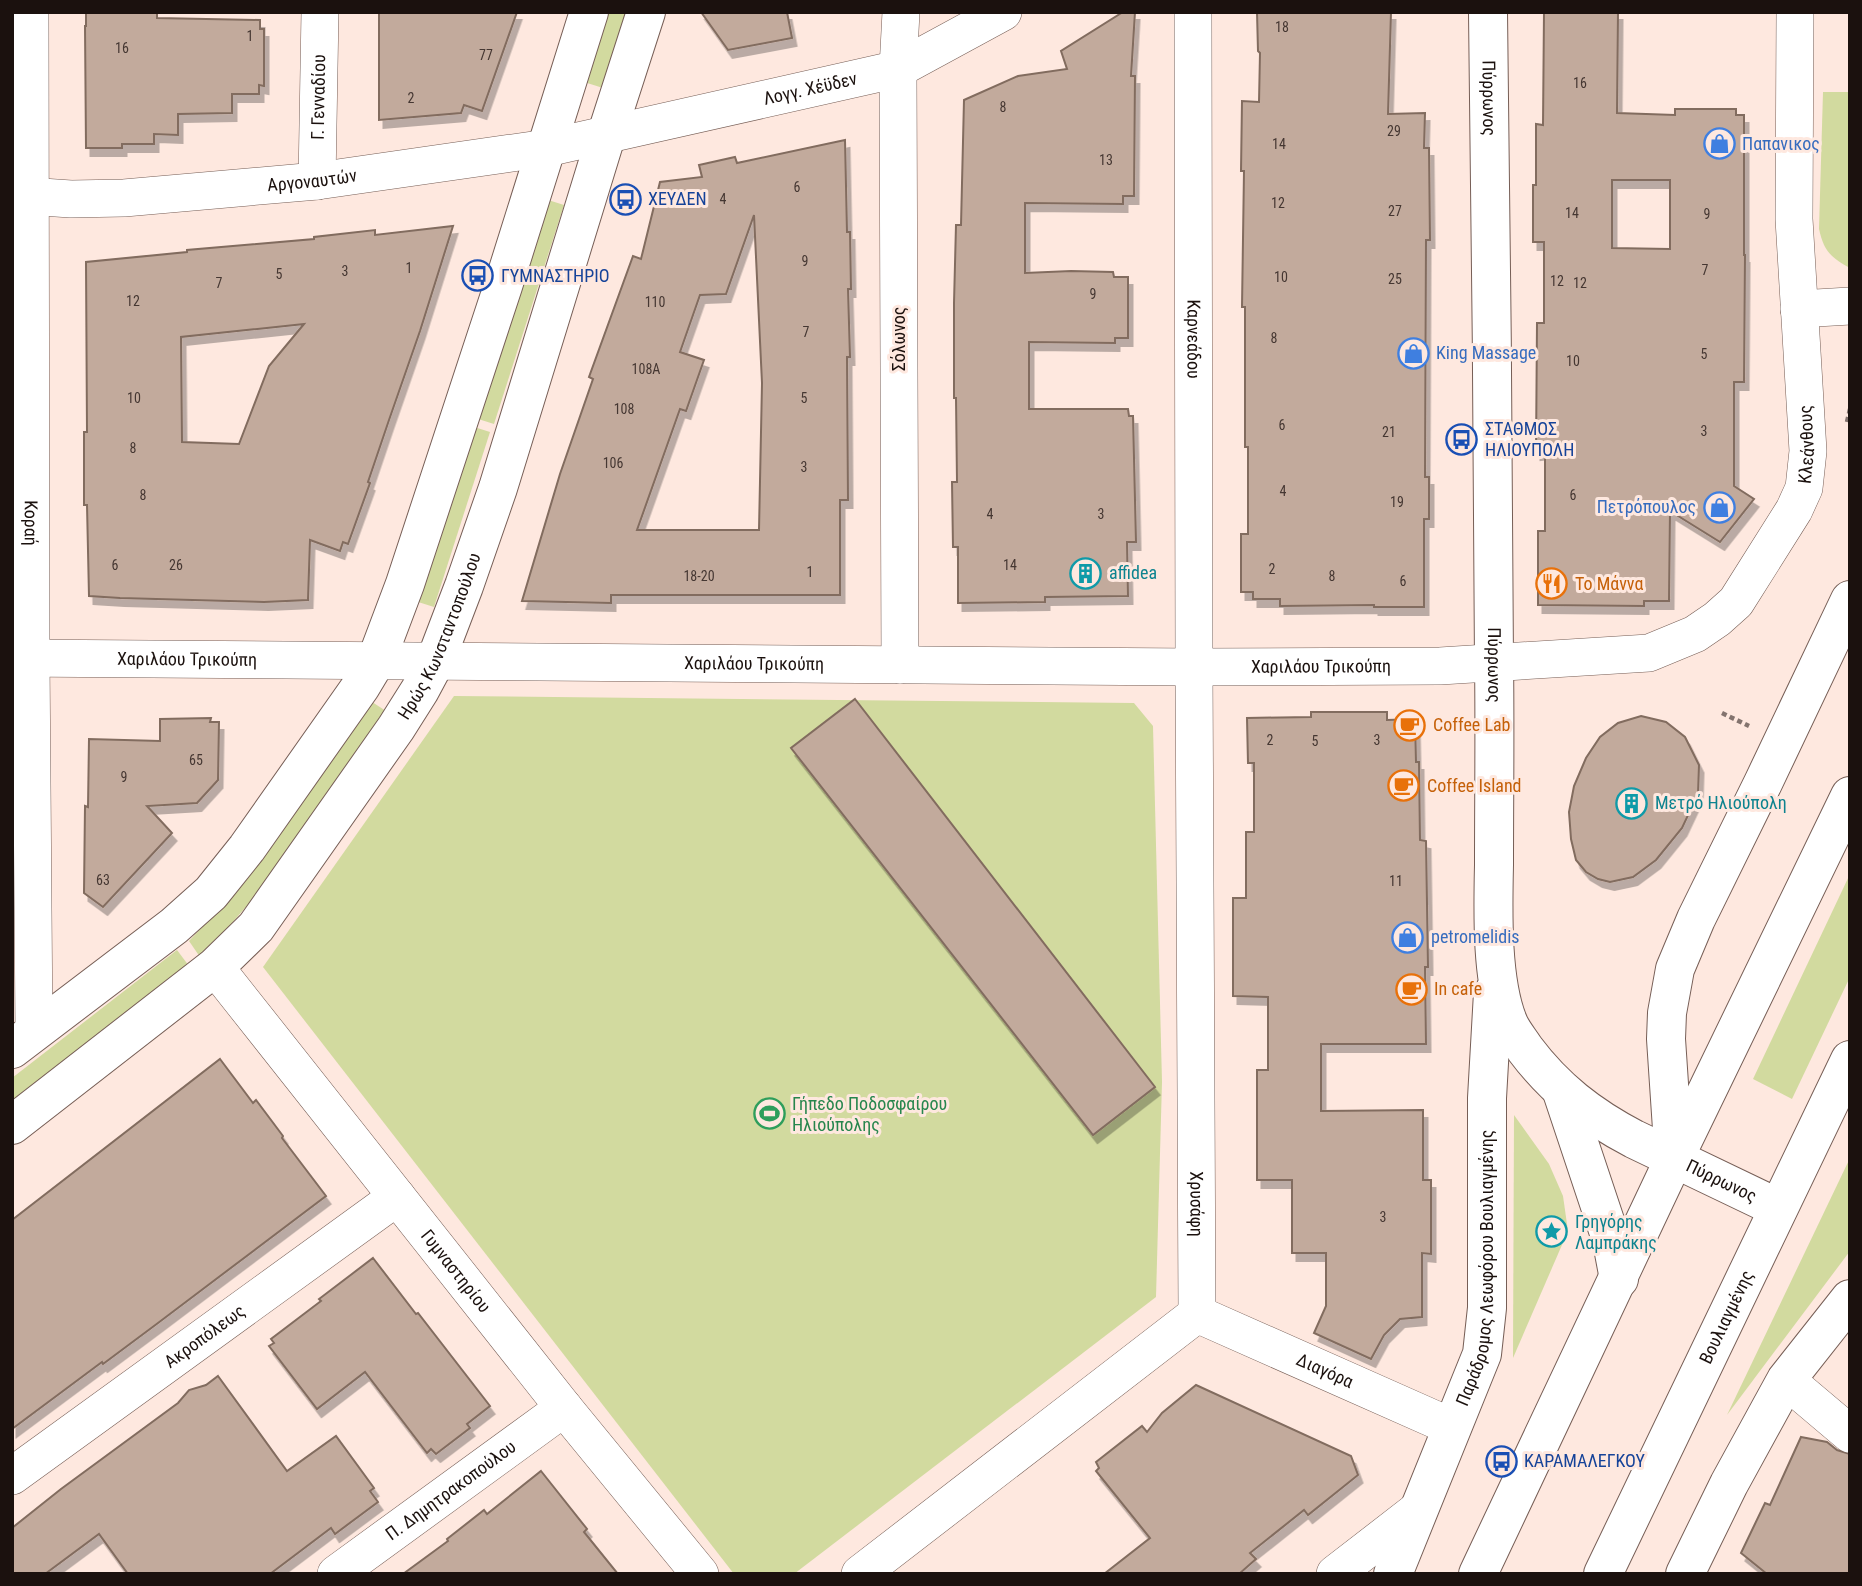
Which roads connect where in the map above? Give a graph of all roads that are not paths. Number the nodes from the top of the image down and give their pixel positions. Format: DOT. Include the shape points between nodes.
graph roads {
  1 [pos="30,12"];
  2 [pos="320,12"];
  3 [pos="589,12"];
  4 [pos="646,12"];
  5 [pos="901,12"];
  6 [pos="1003,12"];
  7 [pos="1194,12"];
  8 [pos="1488,12"];
  9 [pos="1795,12"];
  10 [pos="898,69"];
  11 [pos="607,133"];
  12 [pos="547,148"];
  13 [pos="317,181"];
  14 [pos="21,196"];
  15 [pos="1850,306"];
  16 [pos="1799,309"];
  17 [pos="1850,600"];
  18 [pos="22,658"];
  19 [pos="376,661"];
  20 [pos="435,662"];
  21 [pos="1494,663"];
  22 [pos="900,665"];
  23 [pos="1194,667"];
  24 [pos="1850,796"];
  25 [pos="1495,949"];
  26 [pos="215,967"];
  27 [pos="23,1040"];
  28 [pos="1850,1060"];
  29 [pos="1562,1092"];
  30 [pos="12,1125"];
  31 [pos="1850,1127"];
  32 [pos="1811,1141"];
  33 [pos="1674,1159"];
  34 [pos="397,1197"];
  35 [pos="1778,1208"];
  36 [pos="1619,1279"];
  37 [pos="1850,1298"];
  38 [pos="1198,1314"];
  39 [pos="1786,1380"];
  40 [pos="564,1408"];
  41 [pos="1452,1427"];
  42 [pos="1850,1434"];
  43 [pos="12,1476"];
  44 [pos="1419,1509"];
  45 [pos="336,1574"];
  46 [pos="700,1574"];
  47 [pos="860,1574"];
  48 [pos="1335,1574"];
  49 [pos="1393,1574"];
  50 [pos="1478,1574"];
  51 [pos="1603,1574"];
  52 [pos="1685,1574"];
  1 -- 14 [label="street, Κοραή"];
  2 -- 13 [label="street, Γ. Γενναδίου"];
  3 -- 12 [label="street"];
  4 -- 11 [label="street, Ηρώς Κωνσταντοπούλου"];
  5 -- 10 [label="street, Σόλωνος"];
  6 -- 10 [label="street, Λογγ. Χέϋδεν"];
  7 -- 23 [label="street, Καρνεάδου"];
  8 -- 21 [label="street, Πύρρωνος"];
  9 -- 16 [label="street, Κλεάνθους" via="1794,219"];
  10 -- 11 [label="street, Λογγ. Χέϋδεν"];
  10 -- 22 [label="street, Σόλωνος"];
  11 -- 12 [label="street, Αργοναυτών"];
  11 -- 20 [label="street, Ηρώς Κωνσταντοπούλου" via="498,488"];
  12 -- 13 [label="street, Αργοναυτών"];
  12 -- 19 [label="street"];
  13 -- 14 [label="street, Αργοναυτών" via="124,198"];
  14 -- 18 [label="street, Κοραή"];
  15 -- 16 [label="street"];
  16 -- 21 [label="street, Κλεάνθους" via="1808,451 1804,488 1736,603 1695,634 1649,653"];
  17 -- 33 [label="street" via="1675,969 1667,1013"];
  18 -- 19 [label="street, Χαριλάου Τρικούπη"];
  18 -- 27 [label="street, Κοραή"];
  19 -- 20 [label="street, Χαριλάου Τρικούπη"];
  19 -- 27 [label="street" via="211,893"];
  20 -- 22 [label="street, Χαριλάου Τρικούπη"];
  20 -- 26 [label="street, Ηρώς Κωνσταντοπούλου" via="297,871 256,927"];
  21 -- 23 [label="street, Χαριλάου Τρικούπη"];
  21 -- 25 [label="street, Πύρρωνος"];
  22 -- 23 [label="street, Χαριλάου Τρικούπη"];
  23 -- 38 [label="street, Χρυσάφη"];
  24 -- 33 [label="street"];
  25 -- 29 [label="street, Πύρρωνος" via="1509,1026"];
  25 -- 41 [label="street, Παράδρομος Λεωφόρου Βουλιαγμένης" via="1487,1098 1487,1308 1482,1354"];
  26 -- 30 [label="street, Ηρώς Κωνσταντοπούλου"];
  26 -- 34 [label="street, Γυμναστηρίου"];
  28 -- 32 [label="street, Βουλιαγμένης"];
  29 -- 33 [label="street, Πύρρωνος" via="1611,1127"];
  29 -- 36 [label="street" via="1612,1242"];
  31 -- 32 [label="street"];
  32 -- 35 [label="street, Βουλιαγμένης"];
  33 -- 35 [label="street, Πύρρωνος"];
  33 -- 36 [label="street"];
  34 -- 40 [label="street, Γυμναστηρίου"];
  34 -- 43 [label="street, Ακροπόλεως"];
  35 -- 51 [label="street, Βουλιαγμένης"];
  36 -- 50 [label="street"];
  37 -- 39 [label="street"];
  38 -- 41 [label="street, Διαγόρα"];
  38 -- 47 [label="street"];
  39 -- 42 [label="street"];
  39 -- 52 [label="street"];
  40 -- 45 [label="street, Π. Δημητρακοπούλου"];
  40 -- 46 [label="street, Γυμναστηρίου"];
  41 -- 44 [label="street, Παράδρομος Λεωφόρου Βουλιαγμένης"];
  44 -- 48 [label="street"];
  44 -- 49 [label="street, Παράδρομος Λεωφόρου Βουλιαγμένης"];
}
